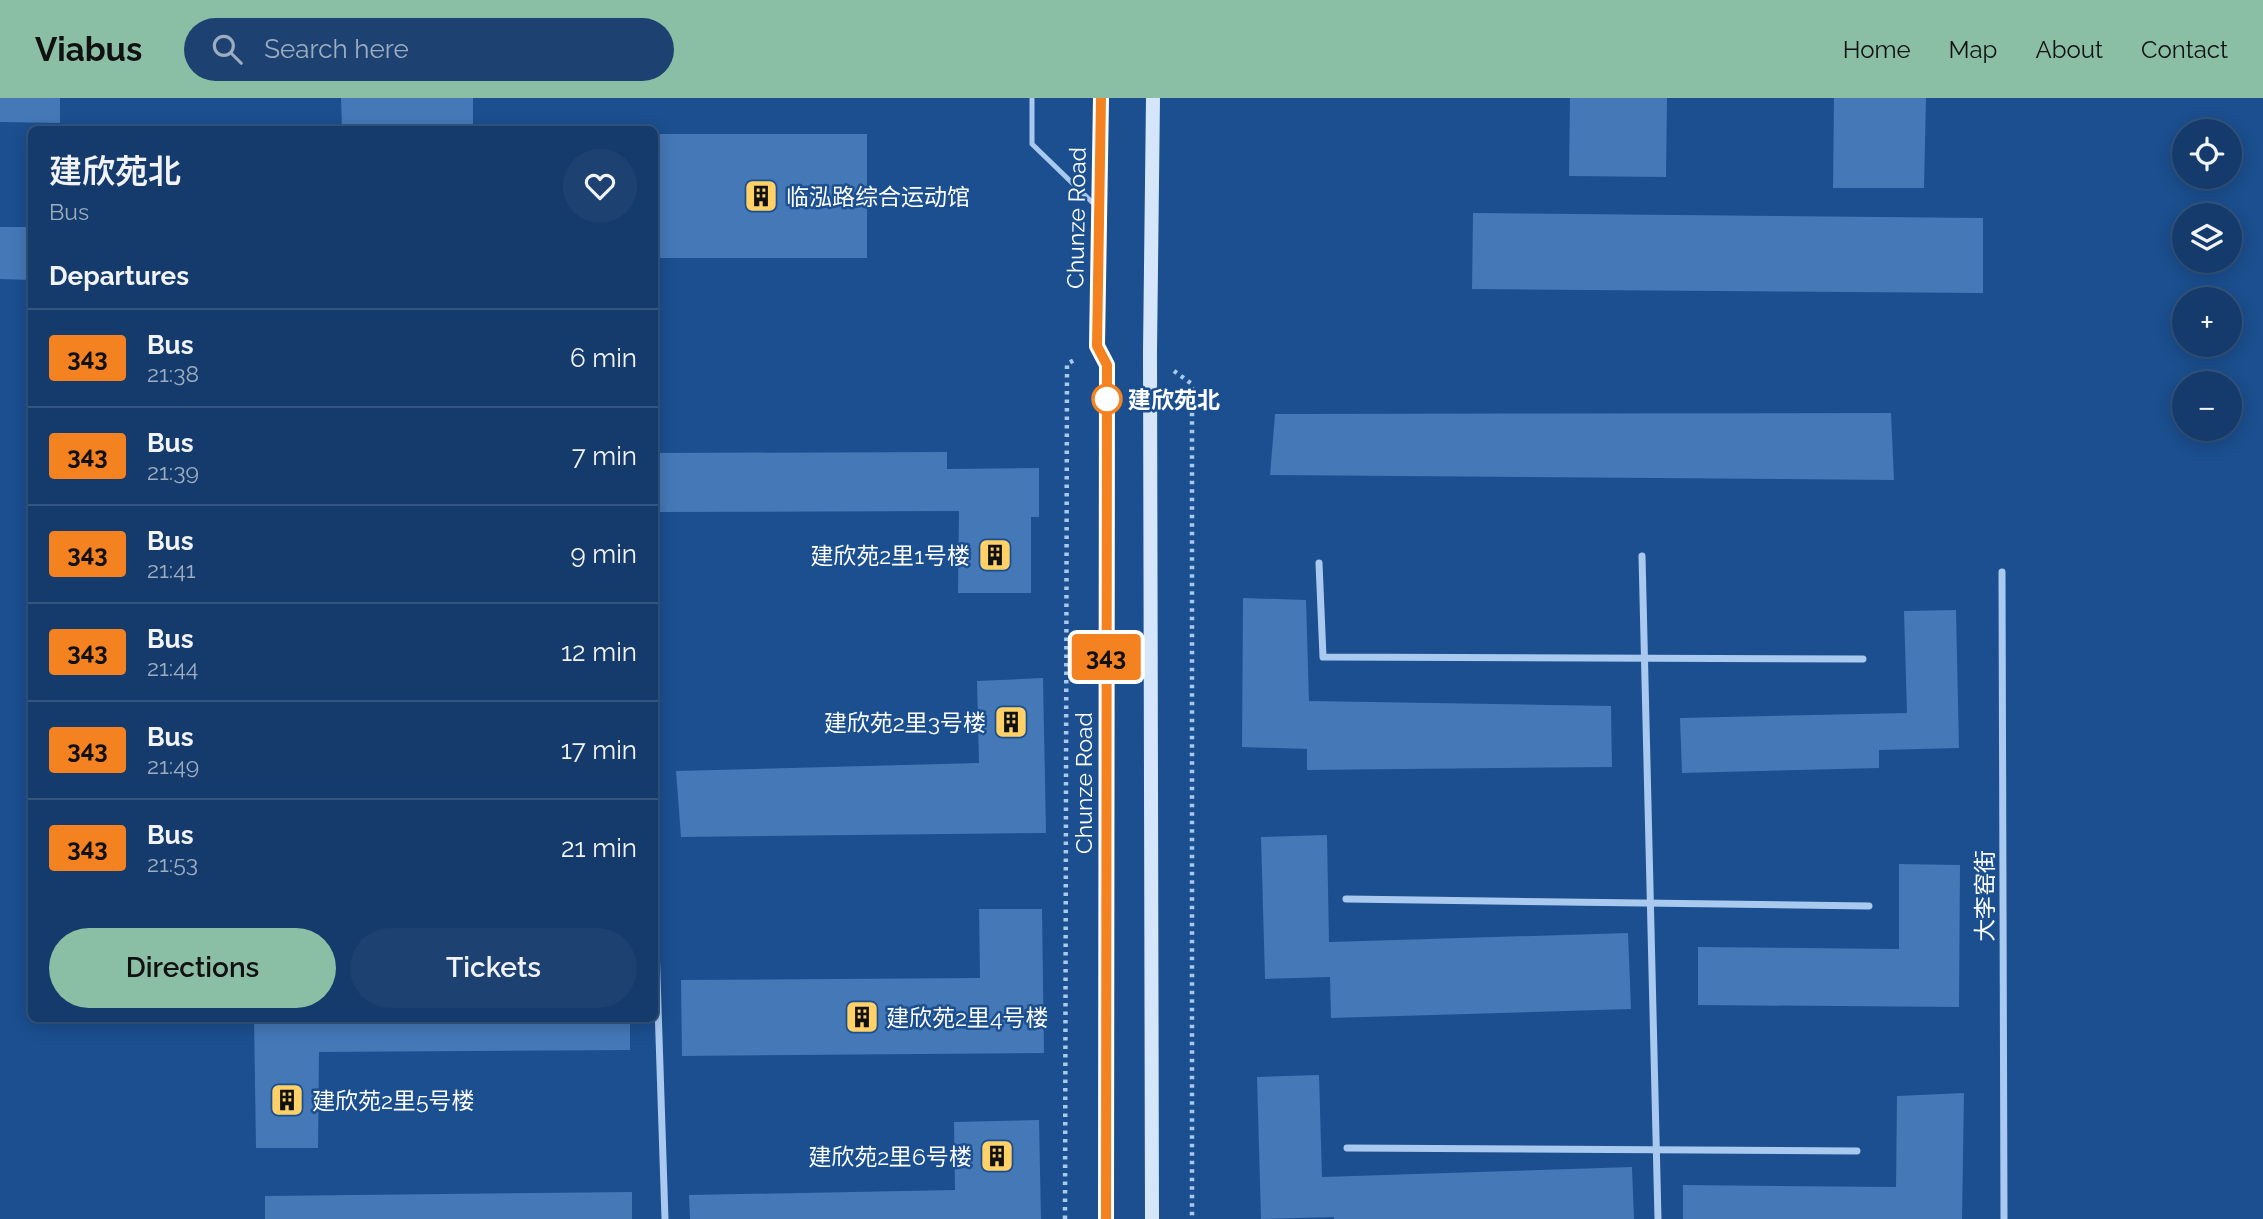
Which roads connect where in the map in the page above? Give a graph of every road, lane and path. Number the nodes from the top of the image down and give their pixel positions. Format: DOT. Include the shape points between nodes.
graph roads {
  1 [pos="1032,98"];
  2 [pos="1101,98"];
  3 [pos="1153,98"];
  4 [pos="1099,208"];
  5 [pos="1097,346"];
  6 [pos="1150,352"];
  7 [pos="1642,556"];
  8 [pos="1319,563"];
  9 [pos="2002,572"];
  10 [pos="1645,658"];
  11 [pos="1863,659"];
  12 [pos="1346,899"];
  13 [pos="1651,904"];
  14 [pos="1869,906"];
  15 [pos="658,1006"];
  16 [pos="1347,1148"];
  17 [pos="1657,1150"];
  18 [pos="1857,1151"];
  19 [pos="665,1219"];
  20 [pos="1065,1219"];
  21 [pos="1106,1219"];
  22 [pos="1152,1219"];
  23 [pos="1192,1219"];
  24 [pos="1658,1219"];
  25 [pos="2004,1219"];
  1 -- 4 [label="lane" via="1032,144"];
  2 -- 4 [label="street, Chunze Road"];
  3 -- 6 [label="street"];
  4 -- 5 [label="street, Chunze Road"];
  5 -- 20 [label="path" via="1067,364"];
  5 -- 21 [label="street, Chunze Road" via="1107,365"];
  6 -- 22 [label="street"];
  6 -- 23 [label="path" via="1192,384"];
  7 -- 10 [label="street"];
  8 -- 10 [label="street" via="1323,657"];
  9 -- 25 [label="street, 大李窑街"];
  10 -- 11 [label="street"];
  10 -- 13 [label="street"];
  12 -- 13 [label="street"];
  13 -- 14 [label="street"];
  13 -- 17 [label="street"];
  15 -- 19 [label="street"];
  16 -- 17 [label="street"];
  17 -- 18 [label="street"];
  17 -- 24 [label="street"];
}
